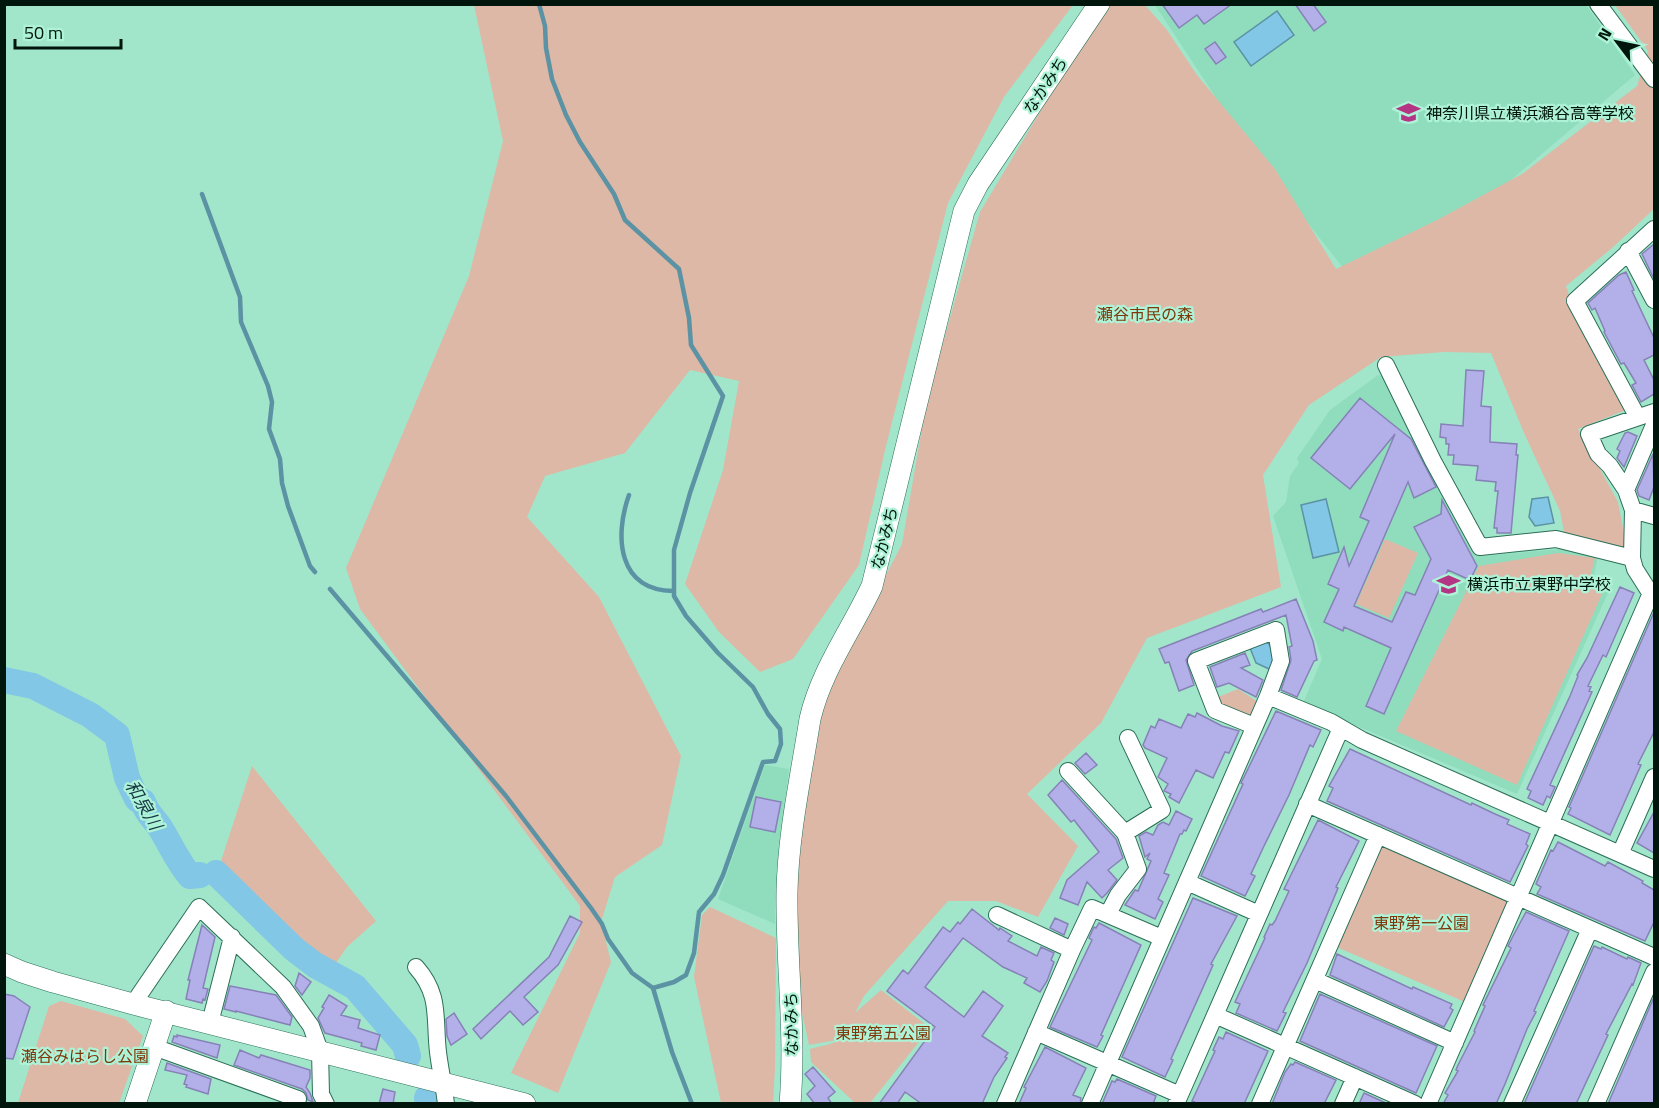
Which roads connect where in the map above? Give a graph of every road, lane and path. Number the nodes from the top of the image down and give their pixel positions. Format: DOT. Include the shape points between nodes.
graph roads {
  1 [pos="1099,4"];
  2 [pos="1598,4"];
  3 [pos="1654,80"];
  4 [pos="1654,229"];
  5 [pos="1628,251"];
  6 [pos="1654,300"];
  7 [pos="1386,365"];
  8 [pos="1654,412"];
  9 [pos="1637,416"];
  10 [pos="1654,425"];
  11 [pos="1626,490"];
  12 [pos="1633,510"];
  13 [pos="1654,516"];
  14 [pos="1632,558"];
  15 [pos="1653,594"];
  16 [pos="1268,696"];
  17 [pos="1254,726"];
  18 [pos="1341,728"];
  19 [pos="1128,738"];
  20 [pos="1068,771"];
  21 [pos="1654,777"];
  22 [pos="1308,804"];
  23 [pos="1551,823"];
  24 [pos="1125,833"];
  25 [pos="1378,835"];
  26 [pos="1620,854"];
  27 [pos="1654,869"];
  28 [pos="1187,882"];
  29 [pos="1519,898"];
  30 [pos="1259,914"];
  31 [pos="997,915"];
  32 [pos="1108,915"];
  33 [pos="1590,929"];
  34 [pos="232,937"];
  35 [pos="1162,938"];
  36 [pos="1072,950"];
  37 [pos="1654,957"];
  38 [pos="4,964"];
  39 [pos="416,967"];
  40 [pos="1654,972"];
  41 [pos="1315,980"];
  42 [pos="133,1004"];
  43 [pos="166,1011"];
  44 [pos="1215,1015"];
  45 [pos="210,1023"];
  46 [pos="1036,1032"];
  47 [pos="1455,1043"];
  48 [pos="154,1047"];
  49 [pos="1285,1047"];
  50 [pos="320,1051"];
  51 [pos="1107,1064"];
  52 [pos="1354,1077"];
  53 [pos="445,1093"];
  54 [pos="298,1099"];
  55 [pos="1178,1099"];
  56 [pos="135,1104"];
  57 [pos="326,1104"];
  58 [pos="525,1104"];
  59 [pos="790,1104"];
  60 [pos="1005,1104"];
  61 [pos="1090,1104"];
  62 [pos="1260,1104"];
  63 [pos="1343,1104"];
  64 [pos="1414,1104"];
  65 [pos="1428,1104"];
  66 [pos="1512,1104"];
  67 [pos="1596,1104"];
  1 -- 59 [label="street, なかみち" via="978,184 964,211 872,585 814,700 787,890"];
  2 -- 3 [label="street"];
  4 -- 5 [label="street"];
  5 -- 6 [label="street"];
  5 -- 9 [label="street" via="1575,301"];
  7 -- 14 [label="street" via="1480,547 1556,539"];
  8 -- 9 [label="street"];
  9 -- 11 [label="street" via="1589,434 1598,454"];
  10 -- 11 [label="street"];
  11 -- 12 [label="street"];
  12 -- 13 [label="street"];
  12 -- 14 [label="street"];
  14 -- 15 [label="street"];
  15 -- 23 [label="street"];
  16 -- 17 [label="street"];
  16 -- 17 [label="street" via="1281,661 1276,630 1196,661 1215,710"];
  16 -- 18 [label="street"];
  17 -- 28 [label="street"];
  18 -- 22 [label="street"];
  18 -- 23 [label="street"];
  19 -- 24 [label="street" via="1162,810"];
  20 -- 24 [label="street"];
  21 -- 26 [label="street"];
  22 -- 25 [label="street"];
  22 -- 30 [label="street"];
  23 -- 26 [label="street"];
  23 -- 29 [label="street"];
  24 -- 32 [label="street" via="1138,869"];
  25 -- 29 [label="street"];
  25 -- 41 [label="street"];
  26 -- 27 [label="street"];
  28 -- 30 [label="street"];
  28 -- 35 [label="street"];
  29 -- 33 [label="street"];
  29 -- 47 [label="street"];
  30 -- 44 [label="street"];
  31 -- 36 [label="street"];
  32 -- 35 [label="street"];
  32 -- 36 [label="street" via="1092,908"];
  33 -- 37 [label="street"];
  33 -- 66 [label="street"];
  34 -- 42 [label="street" via="199,906"];
  34 -- 45 [label="street"];
  34 -- 50 [label="street" via="284,987 311,1026"];
  35 -- 51 [label="street"];
  36 -- 46 [label="street"];
  38 -- 42 [label="street"];
  39 -- 53 [label="street" via="428,980 434,1001"];
  40 -- 67 [label="street"];
  41 -- 47 [label="street"];
  41 -- 49 [label="street"];
  42 -- 43 [label="street"];
  43 -- 45 [label="street"];
  43 -- 48 [label="street"];
  44 -- 49 [label="street"];
  44 -- 55 [label="street"];
  45 -- 50 [label="street"];
  46 -- 51 [label="street"];
  46 -- 60 [label="street"];
  47 -- 65 [label="street"];
  48 -- 54 [label="street"];
  48 -- 56 [label="street"];
  49 -- 52 [label="street"];
  49 -- 62 [label="street"];
  50 -- 53 [label="street"];
  50 -- 57 [label="street" via="321,1094"];
  51 -- 55 [label="street"];
  51 -- 61 [label="street"];
  52 -- 63 [label="street"];
  52 -- 64 [label="street"];
  53 -- 58 [label="street"];
}
